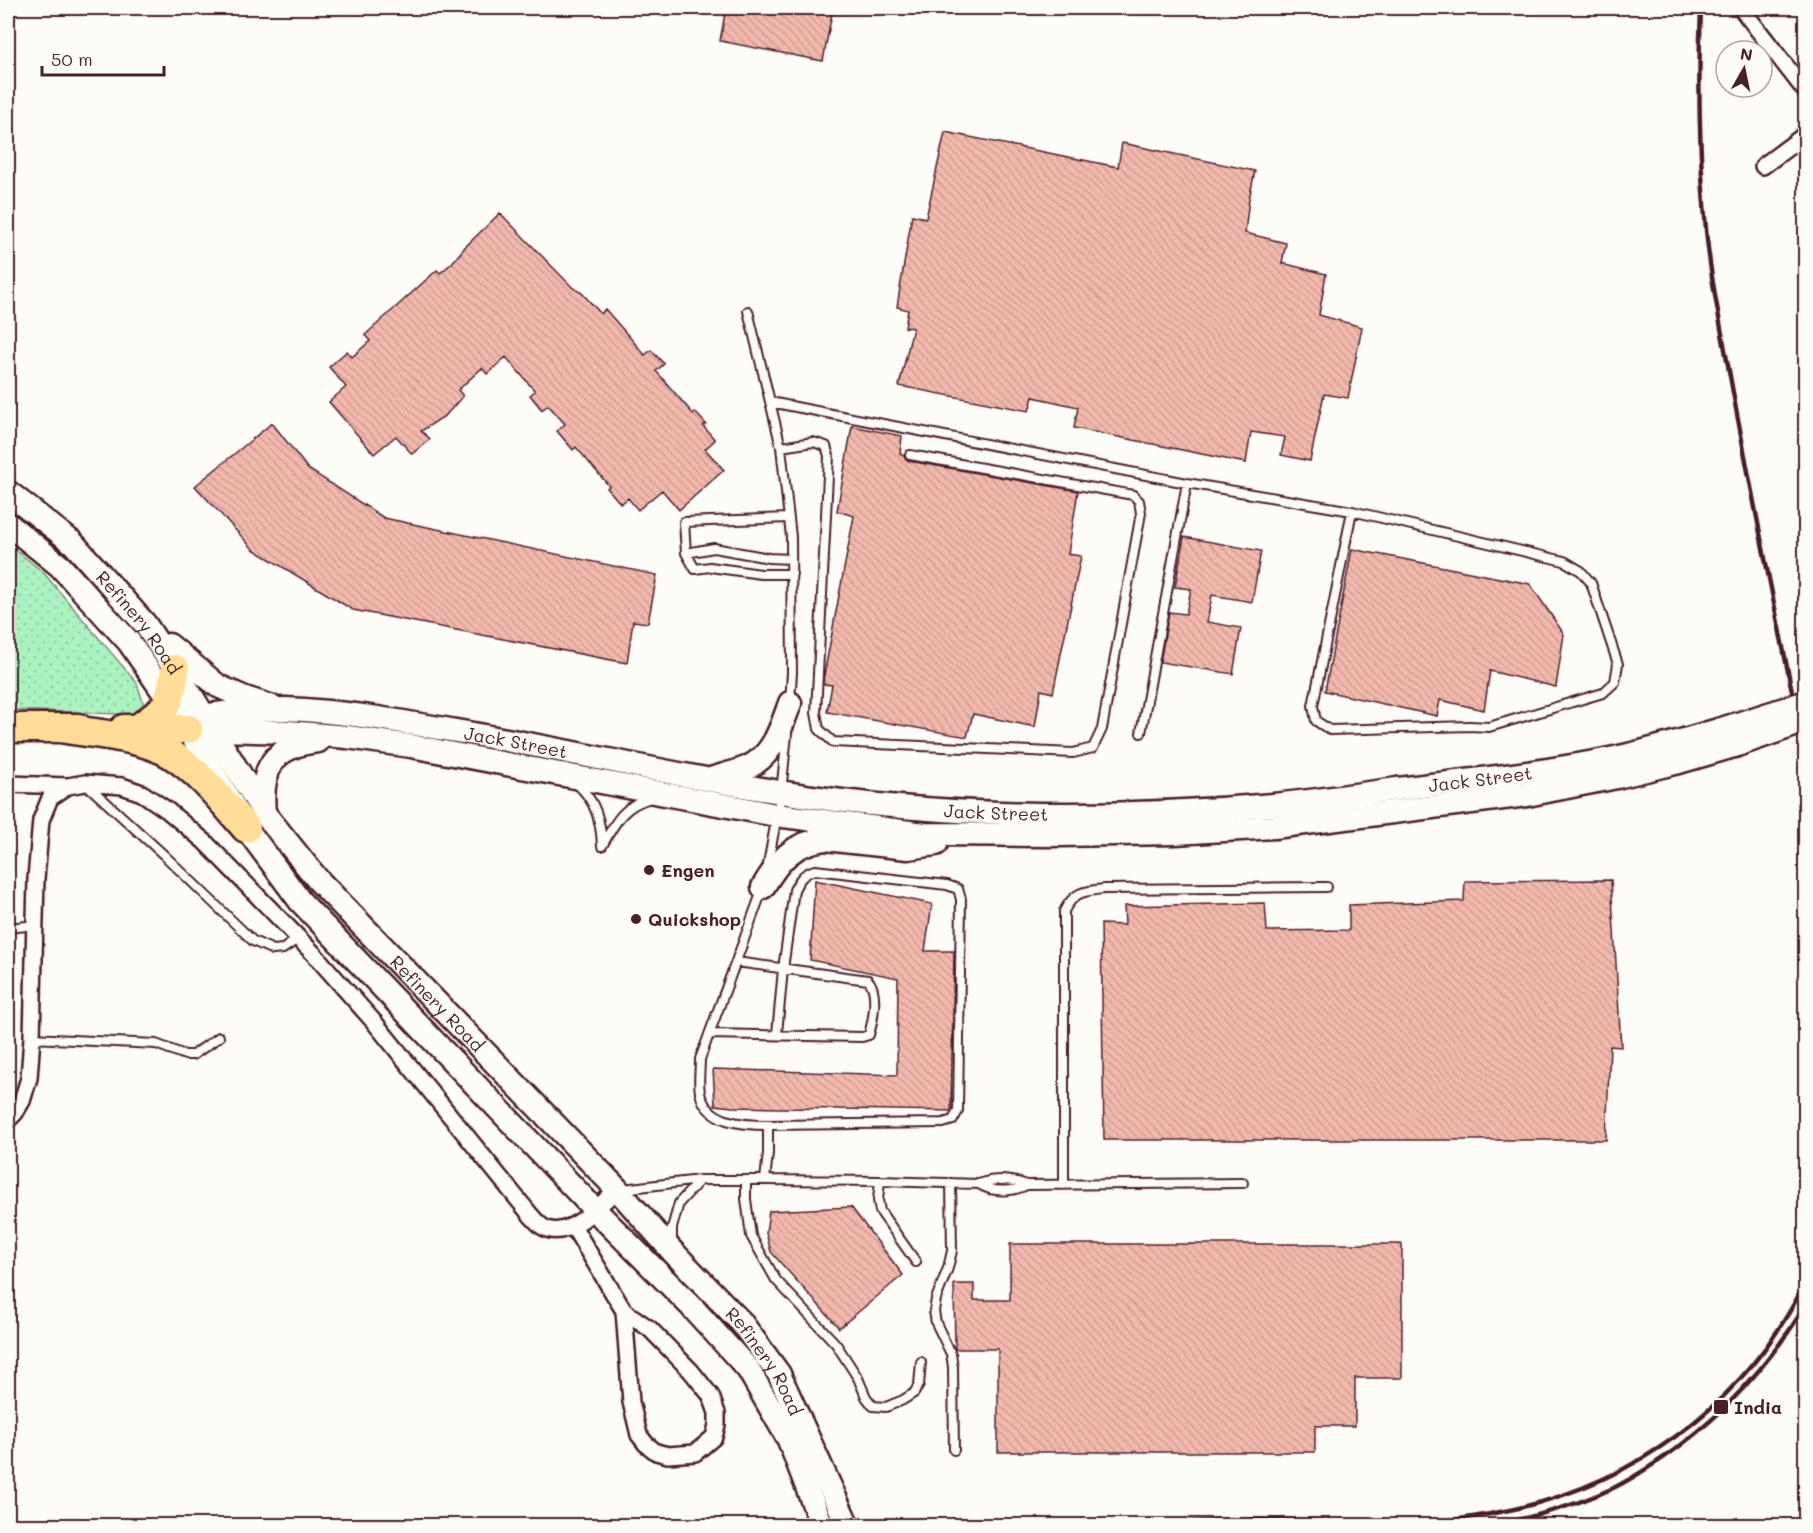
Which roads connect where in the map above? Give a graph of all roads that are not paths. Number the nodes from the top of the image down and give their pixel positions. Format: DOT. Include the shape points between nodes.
graph roads {
  1 [pos="1741,8"];
  2 [pos="1806,92"];
  3 [pos="1806,134"];
  4 [pos="1763,166"];
  5 [pos="748,311"];
  6 [pos="770,402"];
  7 [pos="781,447"];
  8 [pos="910,455"];
  9 [pos="1187,483"];
  10 [pos="8,492"];
  11 [pos="1352,511"];
  12 [pos="789,518"];
  13 [pos="8,524"];
  14 [pos="686,553"];
  15 [pos="792,559"];
  16 [pos="792,574"];
  17 [pos="145,624"];
  18 [pos="175,669"];
  19 [pos="1806,702"];
  20 [pos="790,703"];
  21 [pos="282,709"];
  22 [pos="191,719"];
  23 [pos="1806,721"];
  24 [pos="8,728"];
  25 [pos="60,728"];
  26 [pos="1141,733"];
  27 [pos="1731,736"];
  28 [pos="346,737"];
  29 [pos="1617,767"];
  30 [pos="559,773"];
  31 [pos="709,779"];
  32 [pos="85,783"];
  33 [pos="8,784"];
  34 [pos="68,786"];
  35 [pos="673,795"];
  36 [pos="779,804"];
  37 [pos="255,821"];
  38 [pos="985,835"];
  39 [pos="763,887"];
  40 [pos="1327,887"];
  41 [pos="36,925"];
  42 [pos="8,928"];
  43 [pos="298,938"];
  44 [pos="736,962"];
  45 [pos="783,969"];
  46 [pos="709,1034"];
  47 [pos="777,1034"];
  48 [pos="219,1037"];
  49 [pos="32,1038"];
  50 [pos="8,1120"];
  51 [pos="768,1125"];
  52 [pos="700,1180"];
  53 [pos="746,1180"];
  54 [pos="765,1180"];
  55 [pos="880,1181"];
  56 [pos="951,1183"];
  57 [pos="1243,1183"];
  58 [pos="1064,1185"];
  59 [pos="617,1189"];
  60 [pos="595,1210"];
  61 [pos="573,1226"];
  62 [pos="673,1252"];
  63 [pos="916,1262"];
  64 [pos="624,1311"];
  65 [pos="921,1362"];
  66 [pos="778,1374"];
  67 [pos="758,1387"];
  68 [pos="954,1450"];
  69 [pos="844,1515"];
  70 [pos="820,1518"];
  1 -- 2 [label="street"];
  3 -- 4 [label="street"];
  5 -- 6 [label="lane"];
  6 -- 7 [label="lane"];
  6 -- 9 [label="lane"];
  7 -- 8 [label="lane" via="813,442 826,446 829,456 816,713 819,729 833,742 1073,753 1093,748 1102,729 1141,513 1139,501 1133,495"];
  7 -- 12 [label="lane"];
  9 -- 11 [label="lane"];
  9 -- 26 [label="lane"];
  10 -- 17 [label="main road, Refinery Road" via="73,543"];
  11 -- 11 [label="lane" via="1564,561 1581,571 1591,583 1618,664 1615,682 1603,693 1489,727 1330,730 1323,726 1316,721 1313,706"];
  12 -- 14 [label="lane" via="684,522"];
  12 -- 15 [label="lane"];
  13 -- 22 [label="main road, Refinery Road" via="60,566"];
  14 -- 15 [label="lane" via="714,548"];
  14 -- 16 [label="lane" via="695,569"];
  15 -- 16 [label="lane"];
  16 -- 20 [label="lane"];
  17 -- 18 [label="main road, Refinery Road"];
  17 -- 21 [label="main road" via="218,686"];
  18 -- 22 [label="highway"];
  18 -- 22 [label="main road, Refinery Road"];
  19 -- 27 [label="main road, Jack Street, bridge"];
  20 -- 31 [label="main road" via="776,740 764,756 747,767"];
  20 -- 36 [label="lane"];
  21 -- 22 [label="main road, Jack Street"];
  21 -- 31 [label="main road, Jack Street" via="411,723"];
  22 -- 25 [label="highway" via="137,729"];
  22 -- 28 [label="main road, Jack Street"];
  22 -- 37 [label="main road, Refinery Road"];
  23 -- 27 [label="main road, Jack Street, bridge"];
  24 -- 25 [label="highway"];
  25 -- 37 [label="highway" via="144,743 169,753"];
  27 -- 29 [label="main road, Jack Street"];
  28 -- 30 [label="main road, Jack Street"];
  28 -- 37 [label="main road" via="291,747 276,757 267,770"];
  29 -- 36 [label="main road, Jack Street" via="1526,773 1275,805 1176,811 1060,813"];
  29 -- 38 [label="main road, Jack Street" via="1527,795 1274,827 1175,833"];
  30 -- 35 [label="main road, Jack Street"];
  30 -- 35 [label="lane" via="584,790 594,804 602,846 621,815 631,807"];
  31 -- 36 [label="main road, Jack Street"];
  32 -- 34 [label="street"];
  32 -- 43 [label="street" via="122,786 167,810 204,841"];
  32 -- 43 [label="lane" via="253,941 273,950 284,949"];
  33 -- 34 [label="street"];
  34 -- 41 [label="street" via="50,798 41,820"];
  35 -- 36 [label="main road, Jack Street"];
  36 -- 38 [label="main road, Jack Street" via="925,834"];
  36 -- 39 [label="lane"];
  37 -- 59 [label="main road, Refinery Road" via="318,880"];
  37 -- 60 [label="main road, Refinery Road" via="300,901"];
  38 -- 39 [label="main road" via="908,848 825,839 801,844 784,857"];
  39 -- 44 [label="lane"];
  40 -- 58 [label="lane" via="1104,889 1084,891 1071,898 1064,911"];
  41 -- 42 [label="lane"];
  41 -- 49 [label="street"];
  43 -- 61 [label="street" via="375,1023 532,1216 543,1227 556,1231"];
  44 -- 45 [label="lane"];
  44 -- 46 [label="lane"];
  45 -- 47 [label="lane"];
  45 -- 47 [label="lane" via="868,980 875,992 868,1035"];
  45 -- 51 [label="lane" via="794,891 806,873 815,870 958,889 958,1111 953,1120"];
  46 -- 47 [label="lane"];
  46 -- 51 [label="lane" via="700,1059 700,1094 705,1105 711,1113 743,1125"];
  48 -- 49 [label="lane" via="193,1055 156,1044"];
  49 -- 50 [label="street" via="29,1078 22,1101"];
  51 -- 54 [label="lane"];
  52 -- 53 [label="lane"];
  52 -- 59 [label="lane"];
  52 -- 62 [label="lane" via="679,1203 672,1228"];
  53 -- 54 [label="lane"];
  53 -- 65 [label="lane" via="751,1236 776,1280 836,1344 873,1406 886,1407 914,1393 919,1385"];
  54 -- 55 [label="lane"];
  55 -- 56 [label="lane"];
  55 -- 63 [label="lane" via="880,1211"];
  56 -- 58 [label="lane" via="979,1184 987,1190"];
  56 -- 68 [label="lane" via="952,1251 934,1311 953,1367"];
  57 -- 58 [label="lane"];
  59 -- 60 [label="street"];
  59 -- 62 [label="main road, Refinery Road"];
  60 -- 61 [label="street"];
  60 -- 67 [label="main road, Refinery Road" via="691,1306 748,1369"];
  61 -- 64 [label="street"];
  62 -- 66 [label="main road, Refinery Road" via="741,1322"];
  64 -- 64 [label="street" via="650,1329 711,1396 717,1413 716,1431 695,1453 656,1452 639,1435 631,1402"];
  66 -- 67 [label="main road"];
  66 -- 69 [label="main road, Refinery Road"];
  67 -- 70 [label="main road, Refinery Road" via="789,1440"];
}
